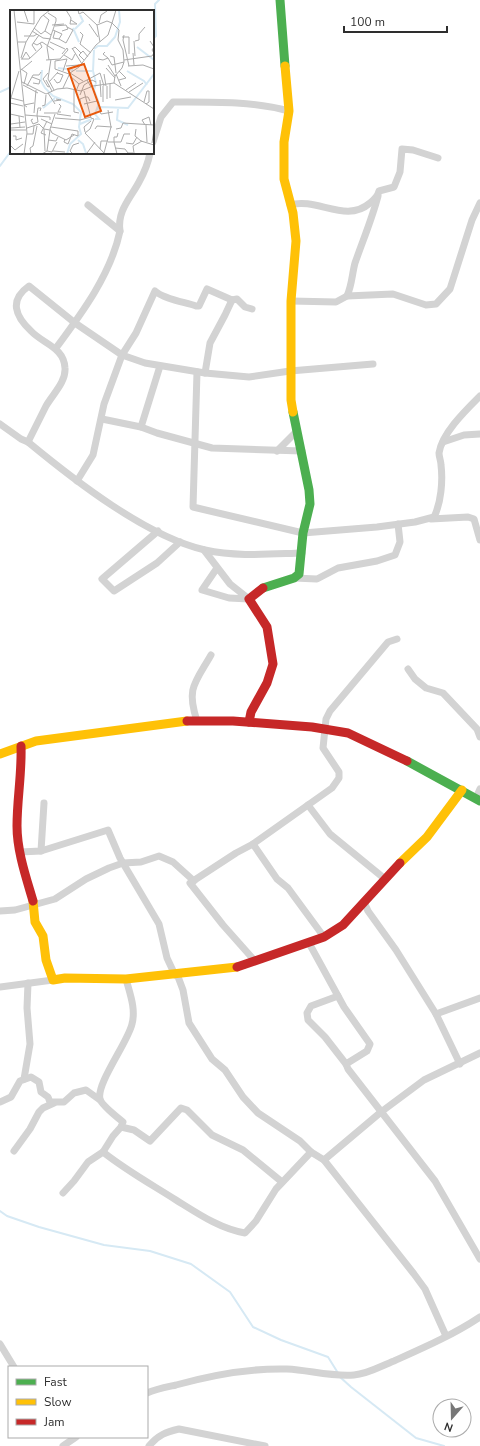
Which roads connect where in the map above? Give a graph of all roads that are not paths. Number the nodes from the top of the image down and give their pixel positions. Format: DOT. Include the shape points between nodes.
graph roads {
  1 [pos="280,0"];
  2 [pos="289,111"];
  3 [pos="154,138"];
  4 [pos="150,154"];
  5 [pos="438,158"];
  6 [pos="378,196"];
  7 [pos="480,203"];
  8 [pos="290,204"];
  9 [pos="88,205"];
  10 [pos="120,231"];
  11 [pos="348,296"];
  12 [pos="232,300"];
  13 [pos="291,301"];
  14 [pos="252,309"];
  15 [pos="75,323"];
  16 [pos="56,348"];
  17 [pos="122,356"];
  18 [pos="373,364"];
  19 [pos="160,366"];
  20 [pos="290,371"];
  21 [pos="201,372"];
  22 [pos="480,396"];
  23 [pos="102,419"];
  24 [pos="0,424"];
  25 [pos="141,427"];
  26 [pos="297,431"];
  27 [pos="480,434"];
  28 [pos="28,442"];
  29 [pos="443,442"];
  30 [pos="196,444"];
  31 [pos="277,451"];
  32 [pos="302,451"];
  33 [pos="77,481"];
  34 [pos="430,519"];
  35 [pos="398,524"];
  36 [pos="158,531"];
  37 [pos="303,533"];
  38 [pos="480,540"];
  39 [pos="180,542"];
  40 [pos="204,550"];
  41 [pos="216,552"];
  42 [pos="302,553"];
  43 [pos="210,559"];
  44 [pos="217,568"];
  45 [pos="294,578"];
  46 [pos="249,599"];
  47 [pos="397,640"];
  48 [pos="211,655"];
  49 [pos="408,669"];
  50 [pos="198,720"];
  51 [pos="249,722"];
  52 [pos="325,729"];
  53 [pos="480,737"];
  54 [pos="21,746"];
  55 [pos="0,754"];
  56 [pos="480,789"];
  57 [pos="462,790"];
  58 [pos="478,799"];
  59 [pos="44,803"];
  60 [pos="308,805"];
  61 [pos="253,844"];
  62 [pos="41,851"];
  63 [pos="20,852"];
  64 [pos="123,863"];
  65 [pos="385,878"];
  66 [pos="194,881"];
  67 [pos="364,902"];
  68 [pos="34,906"];
  69 [pos="0,911"];
  70 [pos="324,937"];
  71 [pos="309,943"];
  72 [pos="254,960"];
  73 [pos="176,974"];
  74 [pos="126,979"];
  75 [pos="53,980"];
  76 [pos="28,984"];
  77 [pos="0,987"];
  78 [pos="338,996"];
  79 [pos="480,998"];
  80 [pos="436,1014"];
  81 [pos="480,1053"];
  82 [pos="346,1064"];
  83 [pos="460,1064"];
  84 [pos="24,1079"];
  85 [pos="100,1100"];
  86 [pos="0,1102"];
  87 [pos="56,1103"];
  88 [pos="381,1112"];
  89 [pos="121,1127"];
  90 [pos="14,1151"];
  91 [pos="103,1152"];
  92 [pos="311,1152"];
  93 [pos="324,1160"];
  94 [pos="282,1182"];
  95 [pos="63,1193"];
  96 [pos="480,1259"];
  97 [pos="480,1317"];
  98 [pos="446,1336"];
  99 [pos="0,1344"];
  100 [pos="13,1366"];
  101 [pos="148,1393"];
  102 [pos="149,1446"];
  103 [pos="265,1446"];
  1 -- 2 [label="street"];
  2 -- 3 [label="street" via="264,104 242,102 173,102 158,124"];
  2 -- 8 [label="street" via="283,158 285,186"];
  4 -- 10 [label="street" via="138,184 120,213"];
  5 -- 6 [label="street" via="402,149 400,172 394,187 379,190"];
  6 -- 8 [label="street" via="364,209 349,212 305,202"];
  6 -- 11 [label="street" via="354,265"];
  7 -- 11 [label="street" via="450,289 436,304 421,304 393,294"];
  8 -- 13 [label="street" via="297,253"];
  9 -- 10 [label="street"];
  10 -- 15 [label="street" via="103,277"];
  11 -- 13 [label="street" via="336,302"];
  12 -- 14 [label="street" via="237,299 245,307"];
  12 -- 17 [label="street" via="207,289 199,306 196,306 161,296 156,290"];
  12 -- 21 [label="street" via="210,343"];
  13 -- 20 [label="street"];
  15 -- 16 [label="street"];
  15 -- 16 [label="street" via="29,286 16,300 15,307 30,331"];
  15 -- 17 [label="street"];
  16 -- 28 [label="street" via="63,361 65,375"];
  17 -- 19 [label="street"];
  17 -- 23 [label="street" via="104,404"];
  18 -- 20 [label="street"];
  19 -- 21 [label="street"];
  19 -- 25 [label="street"];
  20 -- 21 [label="street" via="249,377"];
  20 -- 26 [label="street" via="291,400"];
  21 -- 30 [label="street"];
  22 -- 29 [label="street" via="464,412"];
  23 -- 25 [label="street"];
  23 -- 33 [label="street" via="93,455"];
  24 -- 28 [label="street"];
  25 -- 30 [label="street"];
  26 -- 31 [label="street"];
  26 -- 32 [label="street"];
  27 -- 29 [label="street" via="464,435"];
  28 -- 33 [label="street"];
  29 -- 34 [label="street" via="439,455 440,494 437,511"];
  30 -- 31 [label="street" via="212,448"];
  30 -- 37 [label="street" via="193,507"];
  31 -- 32 [label="street"];
  32 -- 37 [label="street" via="310,490 310,504"];
  33 -- 36 [label="street"];
  34 -- 35 [label="street"];
  34 -- 38 [label="street" via="474,519"];
  35 -- 37 [label="street"];
  35 -- 45 [label="street" via="400,542 395,555 338,568 317,579"];
  36 -- 39 [label="street"];
  36 -- 39 [label="street" via="102,579 114,591 157,562"];
  37 -- 42 [label="street"];
  39 -- 40 [label="street"];
  40 -- 41 [label="street"];
  40 -- 43 [label="street"];
  41 -- 42 [label="street"];
  41 -- 43 [label="street"];
  42 -- 45 [label="street" via="298,574"];
  43 -- 44 [label="street"];
  44 -- 46 [label="street" via="230,584"];
  44 -- 46 [label="street" via="202,590 229,598"];
  45 -- 46 [label="street" via="260,589"];
  46 -- 51 [label="street" via="267,626 273,664"];
  47 -- 52 [label="street" via="388,642 333,705 326,719"];
  48 -- 50 [label="street" via="192,689 192,706"];
  49 -- 53 [label="street" via="426,688 443,693 477,729"];
  50 -- 51 [label="street"];
  50 -- 54 [label="street" via="43,740"];
  51 -- 52 [label="street"];
  52 -- 57 [label="street" via="348,733 370,742"];
  52 -- 60 [label="street" via="323,748 339,772 339,778 332,788"];
  54 -- 55 [label="street"];
  54 -- 63 [label="street" via="22,768 17,826"];
  56 -- 58 [label="street"];
  57 -- 58 [label="street"];
  57 -- 65 [label="street" via="427,837"];
  59 -- 62 [label="street"];
  60 -- 61 [label="street"];
  60 -- 65 [label="street" via="330,834"];
  61 -- 66 [label="street" via="236,852"];
  61 -- 70 [label="street" via="277,879 288,888"];
  62 -- 63 [label="street"];
  62 -- 64 [label="street" via="108,830"];
  63 -- 68 [label="street"];
  64 -- 66 [label="street" via="140,862 159,856 173,862"];
  64 -- 68 [label="street" via="86,878 55,899"];
  64 -- 73 [label="street" via="159,924 167,958"];
  65 -- 67 [label="street"];
  66 -- 72 [label="street" via="190,883 192,888"];
  67 -- 70 [label="street" via="343,925"];
  67 -- 80 [label="street"];
  68 -- 69 [label="street"];
  68 -- 75 [label="street" via="35,922 43,936 46,960"];
  70 -- 71 [label="street"];
  71 -- 72 [label="street"];
  71 -- 78 [label="street"];
  72 -- 73 [label="street" via="234,968"];
  73 -- 74 [label="street"];
  73 -- 92 [label="street" via="183,990 189,1023 212,1059 225,1070 243,1097 258,1113 300,1141"];
  74 -- 75 [label="street"];
  74 -- 85 [label="street" via="134,1011 133,1023 130,1034 114,1059 99,1091"];
  75 -- 76 [label="street"];
  76 -- 77 [label="street"];
  76 -- 84 [label="street" via="30,1044"];
  78 -- 82 [label="street" via="370,1044 367,1050"];
  78 -- 82 [label="street" via="311,1006 307,1013 308,1020"];
  79 -- 80 [label="street"];
  80 -- 83 [label="street"];
  81 -- 83 [label="street"];
  82 -- 88 [label="street"];
  83 -- 88 [label="street" via="424,1080"];
  84 -- 86 [label="street" via="10,1097"];
  84 -- 87 [label="street" via="31,1077 39,1082 41,1092 50,1102"];
  85 -- 87 [label="street" via="86,1090 77,1092 64,1102"];
  85 -- 89 [label="street" via="123,1122"];
  87 -- 90 [label="street" via="39,1112"];
  88 -- 93 [label="street"];
  88 -- 96 [label="street" via="435,1181"];
  89 -- 91 [label="street" via="112,1136"];
  89 -- 94 [label="street" via="134,1130 150,1141 175,1113 181,1108 187,1110 212,1135 243,1150"];
  91 -- 94 [label="street" via="125,1170 195,1213 234,1232 245,1233 249,1230"];
  91 -- 95 [label="street" via="88,1162"];
  92 -- 93 [label="street"];
  92 -- 94 [label="street"];
  93 -- 98 [label="street" via="425,1289"];
  97 -- 98 [label="street"];
  98 -- 101 [label="street" via="369,1372 355,1375 340,1376 288,1369 244,1371 222,1373"];
  99 -- 100 [label="street"];
  102 -- 103 [label="street" via="155,1438 179,1429"];
}
